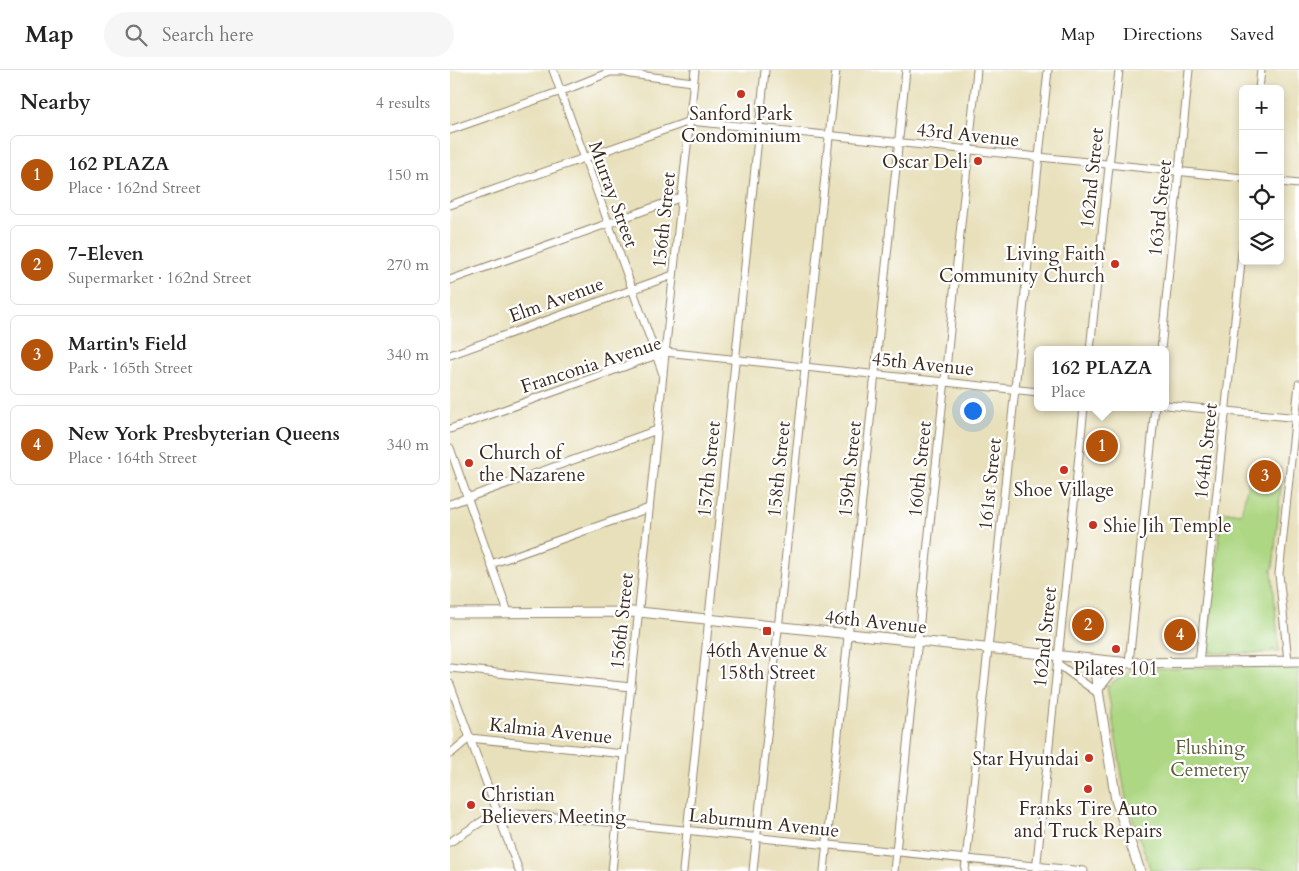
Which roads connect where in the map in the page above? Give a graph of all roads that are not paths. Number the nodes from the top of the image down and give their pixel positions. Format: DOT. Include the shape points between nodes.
graph roads {
  1 [pos="553,70"];
  2 [pos="695,70"];
  3 [pos="765,70"];
  4 [pos="836,70"];
  5 [pos="906,70"];
  6 [pos="977,70"];
  7 [pos="1048,70"];
  8 [pos="1118,70"];
  9 [pos="1189,70"];
  10 [pos="1261,70"];
  11 [pos="624,71"];
  12 [pos="694,82"];
  13 [pos="1259,85"];
  14 [pos="560,91"];
  15 [pos="690,121"];
  16 [pos="760,128"];
  17 [pos="450,130"];
  18 [pos="829,136"];
  19 [pos="899,143"];
  20 [pos="969,150"];
  21 [pos="1039,157"];
  22 [pos="584,158"];
  23 [pos="1109,165"];
  24 [pos="1179,172"];
  25 [pos="1239,178"];
  26 [pos="1284,182"];
  27 [pos="1299,184"];
  28 [pos="682,197"];
  29 [pos="450,205"];
  30 [pos="608,224"];
  31 [pos="1241,265"];
  32 [pos="673,275"];
  33 [pos="450,280"];
  34 [pos="631,290"];
  35 [pos="1090,346"];
  36 [pos="1161,346"];
  37 [pos="665,352"];
  38 [pos="450,354"];
  39 [pos="656,356"];
  40 [pos="735,360"];
  41 [pos="805,368"];
  42 [pos="663,374"];
  43 [pos="875,374"];
  44 [pos="945,382"];
  45 [pos="1299,384"];
  46 [pos="1015,389"];
  47 [pos="1034,391"];
  48 [pos="1169,405"];
  49 [pos="1084,411"];
  50 [pos="1155,411"];
  51 [pos="1225,411"];
  52 [pos="1297,418"];
  53 [pos="450,429"];
  54 [pos="657,430"];
  55 [pos="450,448"];
  56 [pos="468,498"];
  57 [pos="450,504"];
  58 [pos="650,508"];
  59 [pos="491,564"];
  60 [pos="508,612"];
  61 [pos="639,612"];
  62 [pos="450,613"];
  63 [pos="708,620"];
  64 [pos="778,627"];
  65 [pos="848,634"];
  66 [pos="918,641"];
  67 [pos="988,649"];
  68 [pos="1058,660"];
  69 [pos="1093,660"];
  70 [pos="1288,661"];
  71 [pos="1299,661"];
  72 [pos="1119,662"];
  73 [pos="1129,663"];
  74 [pos="1199,663"];
  75 [pos="450,668"];
  76 [pos="450,684"];
  77 [pos="631,686"];
  78 [pos="1098,692"];
  79 [pos="469,738"];
  80 [pos="450,754"];
  81 [pos="624,754"];
  82 [pos="498,811"];
  83 [pos="617,823"];
  84 [pos="687,830"];
  85 [pos="756,837"];
  86 [pos="450,842"];
  87 [pos="826,844"];
  88 [pos="896,852"];
  89 [pos="966,859"];
  90 [pos="1036,868"];
  91 [pos="519,871"];
  92 [pos="612,871"];
  93 [pos="683,871"];
  94 [pos="753,871"];
  95 [pos="824,871"];
  96 [pos="894,871"];
  97 [pos="965,871"];
  98 [pos="1084,871"];
  99 [pos="1140,871"];
  1 -- 14 [label="street, Murray Street"];
  2 -- 12 [label="street, 156th Street"];
  3 -- 16 [label="street, 157th Street"];
  4 -- 18 [label="street, 158th Street"];
  5 -- 19 [label="street, 159th Street"];
  6 -- 20 [label="street, 160th Street"];
  7 -- 21 [label="street, 161st Street"];
  8 -- 23 [label="street, 162nd Street"];
  9 -- 24 [label="street, 163rd Street"];
  10 -- 13 [label="street"];
  11 -- 12 [label="street"];
  11 -- 14 [label="street" via="610,72"];
  12 -- 15 [label="street, 156th Street"];
  14 -- 17 [label="street"];
  14 -- 22 [label="street, Murray Street"];
  15 -- 16 [label="street, 43rd Avenue"];
  15 -- 22 [label="street"];
  15 -- 28 [label="street, 156th Street"];
  16 -- 18 [label="street, 43rd Avenue"];
  16 -- 40 [label="street, 157th Street"];
  18 -- 19 [label="street, 43rd Avenue"];
  18 -- 41 [label="street, 158th Street"];
  19 -- 20 [label="street, 43rd Avenue"];
  19 -- 43 [label="street, 159th Street"];
  20 -- 21 [label="street, 43rd Avenue"];
  20 -- 44 [label="street, 160th Street"];
  21 -- 23 [label="street, 43rd Avenue"];
  21 -- 46 [label="street, 161st Street"];
  22 -- 29 [label="street"];
  22 -- 30 [label="street, Murray Street"];
  23 -- 24 [label="street, 43rd Avenue"];
  23 -- 35 [label="street, 162nd Street"];
  24 -- 25 [label="street, 43rd Avenue"];
  24 -- 36 [label="street, 163rd Street"];
  26 -- 27 [label="street"];
  28 -- 30 [label="street"];
  28 -- 32 [label="street, 156th Street"];
  30 -- 33 [label="street"];
  30 -- 34 [label="street, Murray Street"];
  31 -- 51 [label="street, 164th Street"];
  32 -- 34 [label="street, Elm Avenue"];
  32 -- 37 [label="street, 156th Street"];
  34 -- 38 [label="street, Elm Avenue"];
  34 -- 39 [label="street, Murray Street"];
  37 -- 39 [label="street, Franconia Avenue"];
  37 -- 40 [label="street, Franconia Avenue"];
  37 -- 42 [label="street, 156th Street"];
  39 -- 42 [label="street, 156th Street"];
  39 -- 53 [label="street, Franconia Avenue"];
  40 -- 41 [label="street, Franconia Avenue"];
  40 -- 63 [label="street, 157th Street"];
  41 -- 43 [label="street, 45th Avenue"];
  41 -- 64 [label="street, 158th Street"];
  42 -- 54 [label="street, 156th Street"];
  43 -- 44 [label="street, 45th Avenue"];
  43 -- 65 [label="street, 159th Street"];
  44 -- 46 [label="street, 45th Avenue"];
  44 -- 66 [label="street, 160th Street"];
  45 -- 52 [label="street"];
  46 -- 47 [label="street, 45th Avenue"];
  46 -- 67 [label="street, 161st Street"];
  48 -- 51 [label="street"];
  49 -- 68 [label="street, 162nd Street"];
  50 -- 73 [label="street"];
  51 -- 52 [label="street"];
  51 -- 74 [label="street, 164th Street"];
  52 -- 70 [label="street" via="1279,574"];
  54 -- 56 [label="street"];
  54 -- 58 [label="street, 156th Street"];
  55 -- 56 [label="street"];
  56 -- 57 [label="street"];
  56 -- 59 [label="street"];
  58 -- 59 [label="street"];
  58 -- 61 [label="street, 156th Street"];
  59 -- 60 [label="street"];
  60 -- 61 [label="street, 46th Avenue"];
  60 -- 62 [label="street, 46th Avenue"];
  61 -- 63 [label="street, 46th Avenue"];
  61 -- 77 [label="street, 156th Street"];
  63 -- 64 [label="street, 46th Avenue"];
  63 -- 84 [label="street, 157th Street"];
  64 -- 65 [label="street, 46th Avenue"];
  64 -- 85 [label="street, 158th Street"];
  65 -- 66 [label="street, 46th Avenue"];
  65 -- 87 [label="street, 159th Street"];
  66 -- 67 [label="street, 46th Avenue"];
  66 -- 88 [label="street, 160th Street"];
  67 -- 68 [label="street, 46th Avenue"];
  67 -- 89 [label="street, 161st Street"];
  68 -- 69 [label="street, 46th Avenue"];
  68 -- 78 [label="street"];
  68 -- 90 [label="street, 162nd Street"];
  69 -- 72 [label="street, 46th Avenue"];
  69 -- 78 [label="street"];
  70 -- 71 [label="street, 46th Avenue"];
  70 -- 74 [label="street, 46th Avenue"];
  72 -- 73 [label="street, 46th Avenue"];
  72 -- 78 [label="street"];
  73 -- 74 [label="street, 46th Avenue"];
  75 -- 77 [label="street"];
  76 -- 79 [label="street"];
  77 -- 81 [label="street, 156th Street"];
  78 -- 99 [label="street" via="1116,800"];
  79 -- 80 [label="street, Kalmia Avenue"];
  79 -- 81 [label="street, Kalmia Avenue"];
  79 -- 82 [label="street"];
  81 -- 83 [label="street, 156th Street"];
  82 -- 83 [label="street, Laburnum Avenue"];
  82 -- 86 [label="street"];
  82 -- 91 [label="street"];
  83 -- 84 [label="street, Laburnum Avenue"];
  83 -- 92 [label="street, 156th Street"];
  84 -- 85 [label="street, Laburnum Avenue"];
  84 -- 93 [label="street, 157th Street"];
  85 -- 87 [label="street, Laburnum Avenue"];
  85 -- 94 [label="street, 158th Street"];
  87 -- 88 [label="street, Laburnum Avenue"];
  87 -- 95 [label="street, 159th Street"];
  88 -- 89 [label="street, Laburnum Avenue"];
  88 -- 96 [label="street, 160th Street"];
  89 -- 90 [label="street, Laburnum Avenue"];
  89 -- 97 [label="street, 161st Street"];
  90 -- 98 [label="street, Laburnum Avenue"];
}
